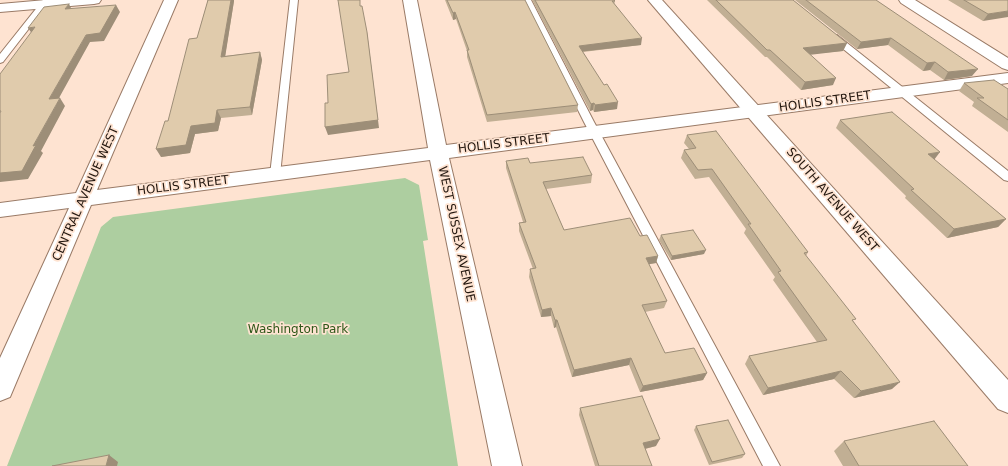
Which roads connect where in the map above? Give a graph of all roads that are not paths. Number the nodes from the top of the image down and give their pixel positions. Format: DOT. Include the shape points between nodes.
graph roads {
  1 [pos="94,0"];
  2 [pos="171,0"];
  3 [pos="294,0"];
  4 [pos="410,0"];
  5 [pos="527,0"];
  6 [pos="655,0"];
  7 [pos="906,0"];
  8 [pos="45,2"];
  9 [pos="0,8"];
  10 [pos="824,30"];
  11 [pos="0,60"];
  12 [pos="1008,65"];
  13 [pos="1008,78"];
  14 [pos="900,91"];
  15 [pos="755,112"];
  16 [pos="594,132"];
  17 [pos="438,152"];
  18 [pos="275,175"];
  19 [pos="1008,177"];
  20 [pos="84,199"];
  21 [pos="0,210"];
  22 [pos="0,388"];
  23 [pos="1008,400"];
  24 [pos="507,466"];
  25 [pos="772,466"];
  1 -- 8 [label="street"];
  2 -- 20 [label="street, CENTRAL AVENUE WEST"];
  3 -- 18 [label="lane"];
  4 -- 17 [label="street, WEST SUSSEX AVENUE"];
  5 -- 16 [label="lane"];
  6 -- 15 [label="street, SOUTH AVENUE WEST"];
  7 -- 12 [label="street"];
  8 -- 9 [label="street"];
  8 -- 11 [label="lane"];
  10 -- 14 [label="lane"];
  13 -- 14 [label="street, HOLLIS STREET"];
  14 -- 15 [label="street, HOLLIS STREET"];
  14 -- 19 [label="lane"];
  15 -- 16 [label="street, HOLLIS STREET"];
  15 -- 23 [label="street, SOUTH AVENUE WEST"];
  16 -- 17 [label="street, HOLLIS STREET"];
  16 -- 25 [label="lane"];
  17 -- 18 [label="street, HOLLIS STREET"];
  17 -- 24 [label="street, WEST SUSSEX AVENUE"];
  18 -- 20 [label="street, HOLLIS STREET"];
  20 -- 21 [label="street, HOLLIS STREET"];
  20 -- 22 [label="street, CENTRAL AVENUE WEST"];
}
